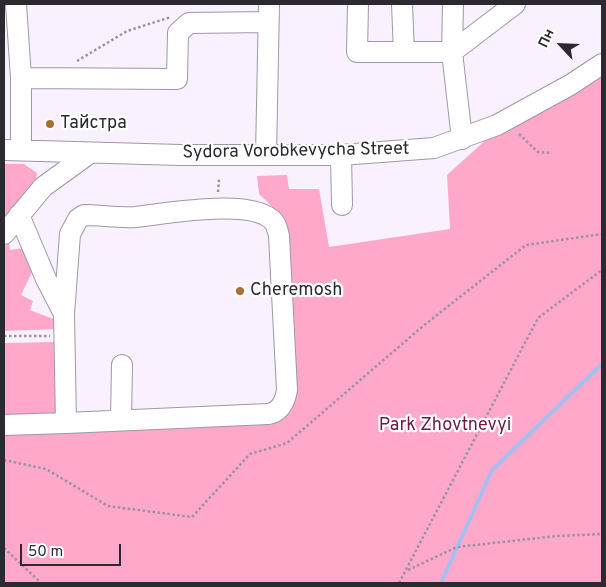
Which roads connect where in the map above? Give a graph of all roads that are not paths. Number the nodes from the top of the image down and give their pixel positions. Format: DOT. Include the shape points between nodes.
graph roads {
  1 [pos="16,4"];
  2 [pos="358,4"];
  3 [pos="402,4"];
  4 [pos="453,4"];
  5 [pos="515,4"];
  6 [pos="269,13"];
  7 [pos="404,52"];
  8 [pos="452,52"];
  9 [pos="602,64"];
  10 [pos="21,78"];
  11 [pos="462,139"];
  12 [pos="12,149"];
  13 [pos="90,153"];
  14 [pos="266,155"];
  15 [pos="341,155"];
  16 [pos="342,205"];
  17 [pos="19,215"];
  18 [pos="4,234"];
  19 [pos="64,314"];
  20 [pos="122,365"];
  21 [pos="121,420"];
  22 [pos="66,424"];
  23 [pos="4,425"];
  1 -- 10 [label="street"];
  2 -- 7 [label="street" via="357,52"];
  3 -- 7 [label="street"];
  4 -- 8 [label="street"];
  5 -- 8 [label="street"];
  6 -- 10 [label="street" via="189,23 178,33 177,79"];
  6 -- 14 [label="street"];
  7 -- 8 [label="street"];
  8 -- 11 [label="street"];
  9 -- 11 [label="street, Sydora Vorobkevycha Street" via="497,125"];
  10 -- 12 [label="street"];
  11 -- 15 [label="street, Sydora Vorobkevycha Street" via="427,149"];
  12 -- 13 [label="street, Sydora Vorobkevycha Street"];
  13 -- 14 [label="street, Sydora Vorobkevycha Street"];
  13 -- 17 [label="street" via="44,187"];
  14 -- 15 [label="street, Sydora Vorobkevycha Street"];
  15 -- 16 [label="street"];
  17 -- 18 [label="street"];
  17 -- 19 [label="street"];
  19 -- 21 [label="street" via="70,234 84,214 134,217 160,212 238,208 262,214 275,223 279,236 287,390 283,405 273,414"];
  19 -- 22 [label="street"];
  20 -- 21 [label="street"];
  21 -- 22 [label="street"];
  22 -- 23 [label="street"];
}
